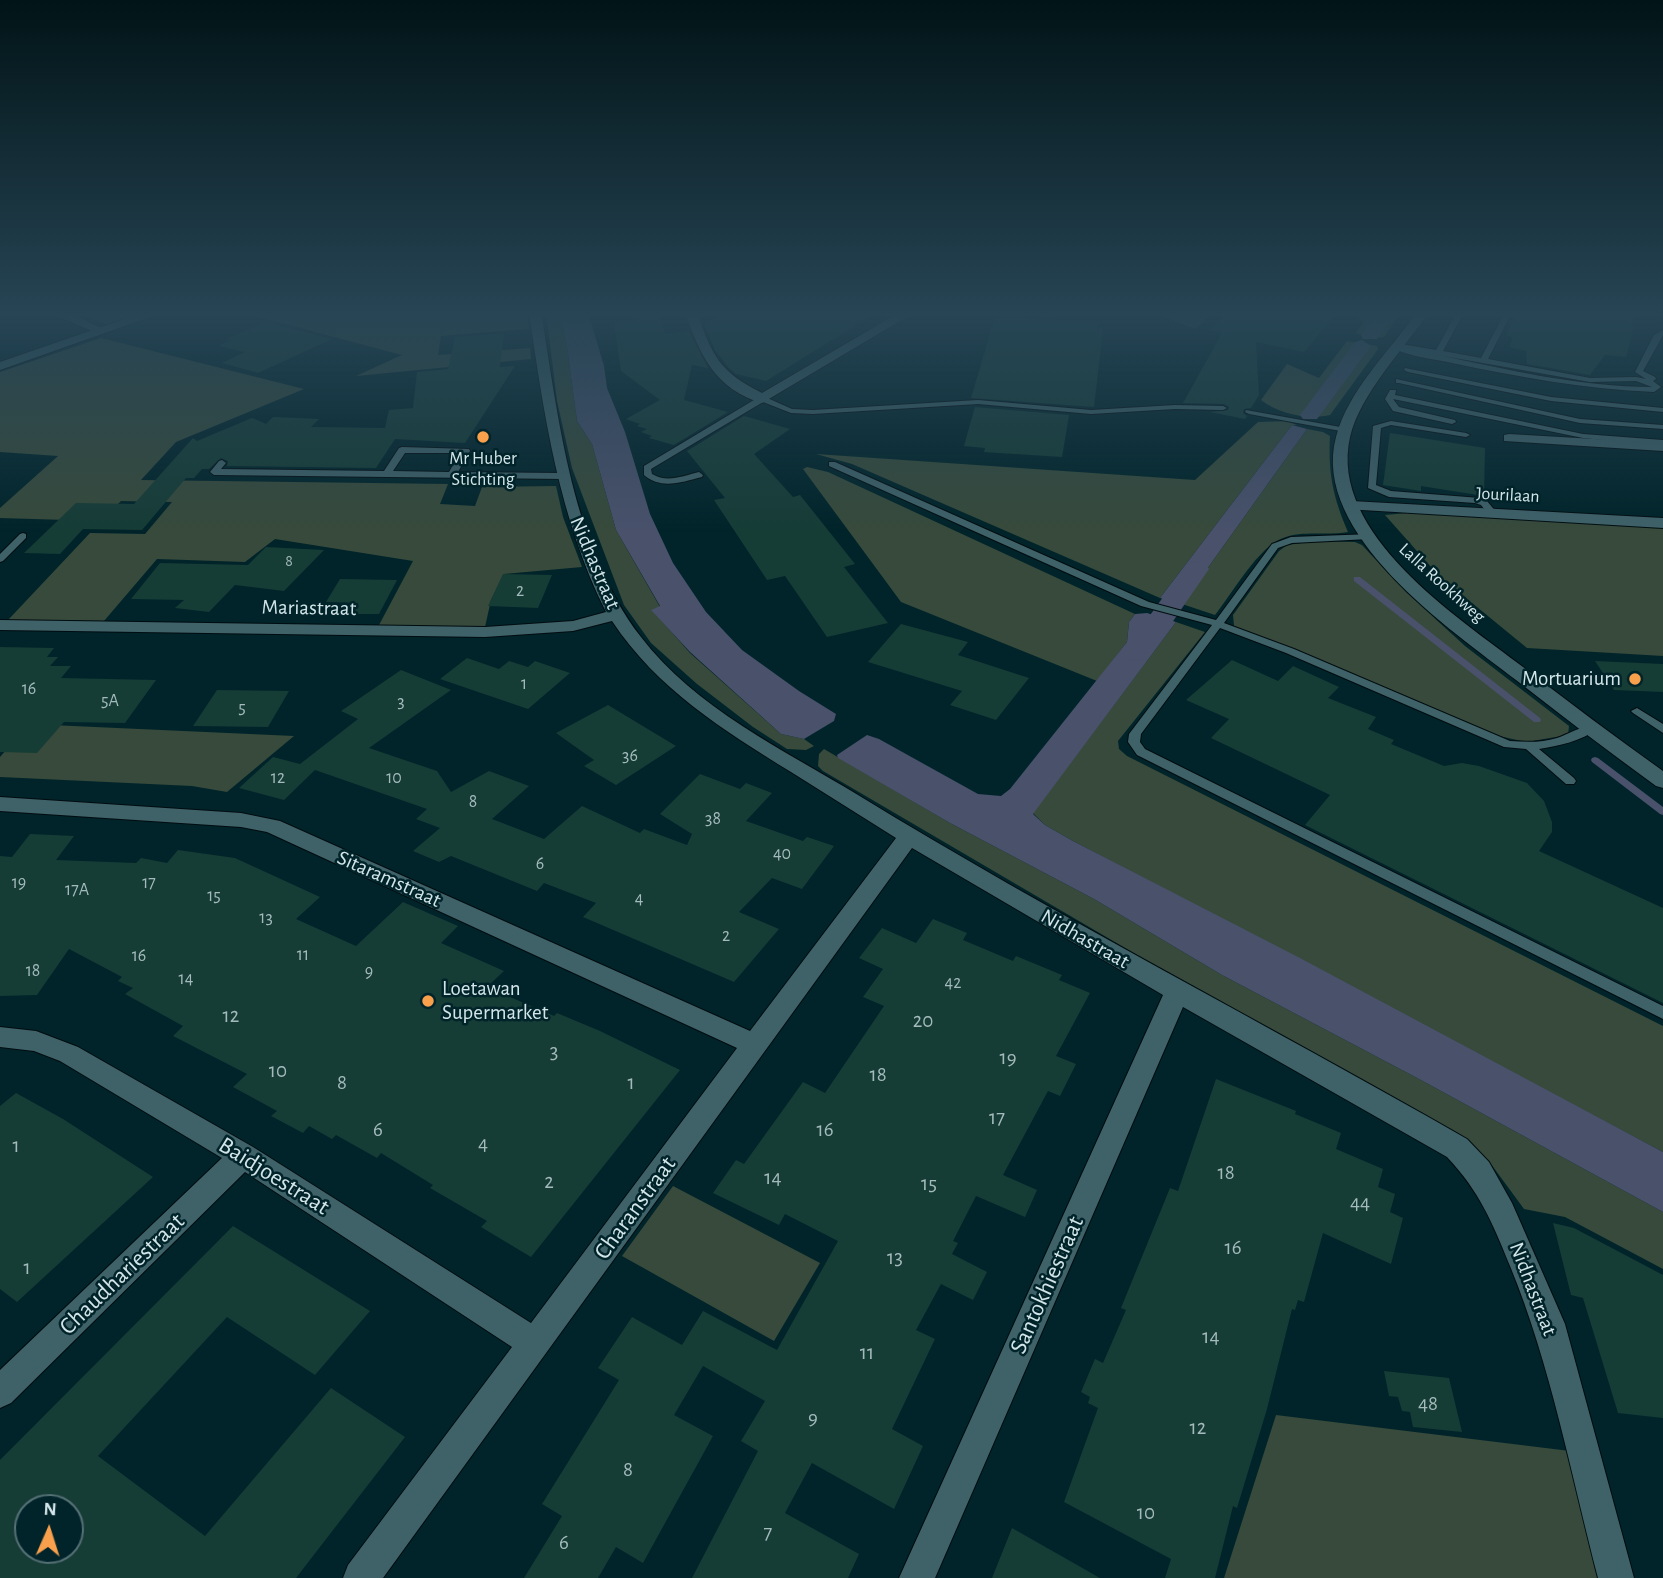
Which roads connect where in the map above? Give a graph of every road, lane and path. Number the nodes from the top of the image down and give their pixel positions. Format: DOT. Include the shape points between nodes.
graph roads {
  1 [pos="547,386"];
  2 [pos="735,386"];
  3 [pos="785,386"];
  4 [pos="1372,386"];
  5 [pos="1397,386"];
  6 [pos="1420,386"];
  7 [pos="1485,386"];
  8 [pos="1560,386"];
  9 [pos="1586,386"];
  10 [pos="1655,386"];
  11 [pos="1663,395"];
  12 [pos="1391,396"];
  13 [pos="762,399"];
  14 [pos="1223,408"];
  15 [pos="1663,410"];
  16 [pos="1249,412"];
  17 [pos="1452,422"];
  18 [pos="1663,427"];
  19 [pos="1346,430"];
  20 [pos="1465,435"];
  21 [pos="1509,438"];
  22 [pos="1663,445"];
  23 [pos="222,463"];
  24 [pos="832,464"];
  25 [pos="386,475"];
  26 [pos="699,475"];
  27 [pos="451,476"];
  28 [pos="564,477"];
  29 [pos="1352,506"];
  30 [pos="1492,513"];
  31 [pos="1663,523"];
  32 [pos="23,536"];
  33 [pos="1368,536"];
  34 [pos="0,559"];
  35 [pos="616,615"];
  36 [pos="1218,624"];
  37 [pos="0,625"];
  38 [pos="1637,710"];
  39 [pos="1591,729"];
  40 [pos="1663,729"];
  41 [pos="1530,747"];
  42 [pos="1570,781"];
  43 [pos="1663,781"];
  44 [pos="0,804"];
  45 [pos="908,836"];
  46 [pos="1177,992"];
  47 [pos="1663,1013"];
  48 [pos="0,1037"];
  49 [pos="755,1045"];
  50 [pos="243,1156"];
  51 [pos="535,1344"];
  52 [pos="0,1392"];
  53 [pos="361,1578"];
  54 [pos="917,1578"];
  55 [pos="1616,1578"];
  1 -- 28 [label="street, Nidhastraat"];
  2 -- 13 [label="street"];
  3 -- 13 [label="street"];
  4 -- 19 [label="street, Lalla Rookhweg"];
  5 -- 12 [label="lane"];
  6 -- 18 [label="lane" via="1580,421"];
  7 -- 15 [label="lane" via="1551,399"];
  8 -- 11 [label="lane"];
  9 -- 10 [label="lane" via="1654,390"];
  12 -- 17 [label="lane" via="1396,409"];
  12 -- 22 [label="lane" via="1583,436"];
  13 -- 14 [label="lane" via="791,411 813,412 978,402 1091,412"];
  13 -- 26 [label="lane" via="647,468 654,480"];
  16 -- 19 [label="lane"];
  19 -- 29 [label="street, Lalla Rookhweg" via="1340,464"];
  20 -- 30 [label="lane" via="1391,423 1377,426 1371,486 1389,494 1477,500"];
  21 -- 22 [label="street"];
  23 -- 25 [label="lane" via="214,472"];
  24 -- 36 [label="lane" via="1145,604"];
  25 -- 27 [label="lane"];
  25 -- 27 [label="lane" via="402,450 466,451"];
  27 -- 28 [label="lane"];
  28 -- 35 [label="street, Nidhastraat" via="573,517"];
  29 -- 30 [label="street, Jourilaan"];
  29 -- 33 [label="street, Lalla Rookhweg"];
  30 -- 31 [label="street, Jourilaan"];
  32 -- 34 [label="lane"];
  33 -- 36 [label="lane" via="1290,540 1275,546"];
  33 -- 39 [label="street, Lalla Rookhweg" via="1392,566 1445,616"];
  35 -- 37 [label="street, Mariastraat" via="572,625 485,632"];
  35 -- 45 [label="street, Nidhastraat" via="648,658 685,691"];
  36 -- 41 [label="lane" via="1508,744"];
  36 -- 47 [label="lane" via="1135,734 1141,752"];
  38 -- 40 [label="lane"];
  39 -- 41 [label="lane" via="1552,745"];
  39 -- 43 [label="street, Lalla Rookhweg"];
  41 -- 42 [label="lane"];
  44 -- 49 [label="street, Sitaramstraat" via="272,826"];
  45 -- 46 [label="street, Nidhastraat"];
  45 -- 49 [label="street, Charanstraat"];
  46 -- 54 [label="street, Santokhiestraat"];
  46 -- 55 [label="street, Nidhastraat" via="1457,1148 1479,1171 1502,1212 1549,1324"];
  48 -- 50 [label="street, Baidjoestraat" via="36,1041 69,1054"];
  49 -- 51 [label="street, Charanstraat"];
  50 -- 51 [label="street, Baidjoestraat"];
  50 -- 52 [label="street, Chaudhariestraat"];
  51 -- 53 [label="street, Charanstraat"];
}
